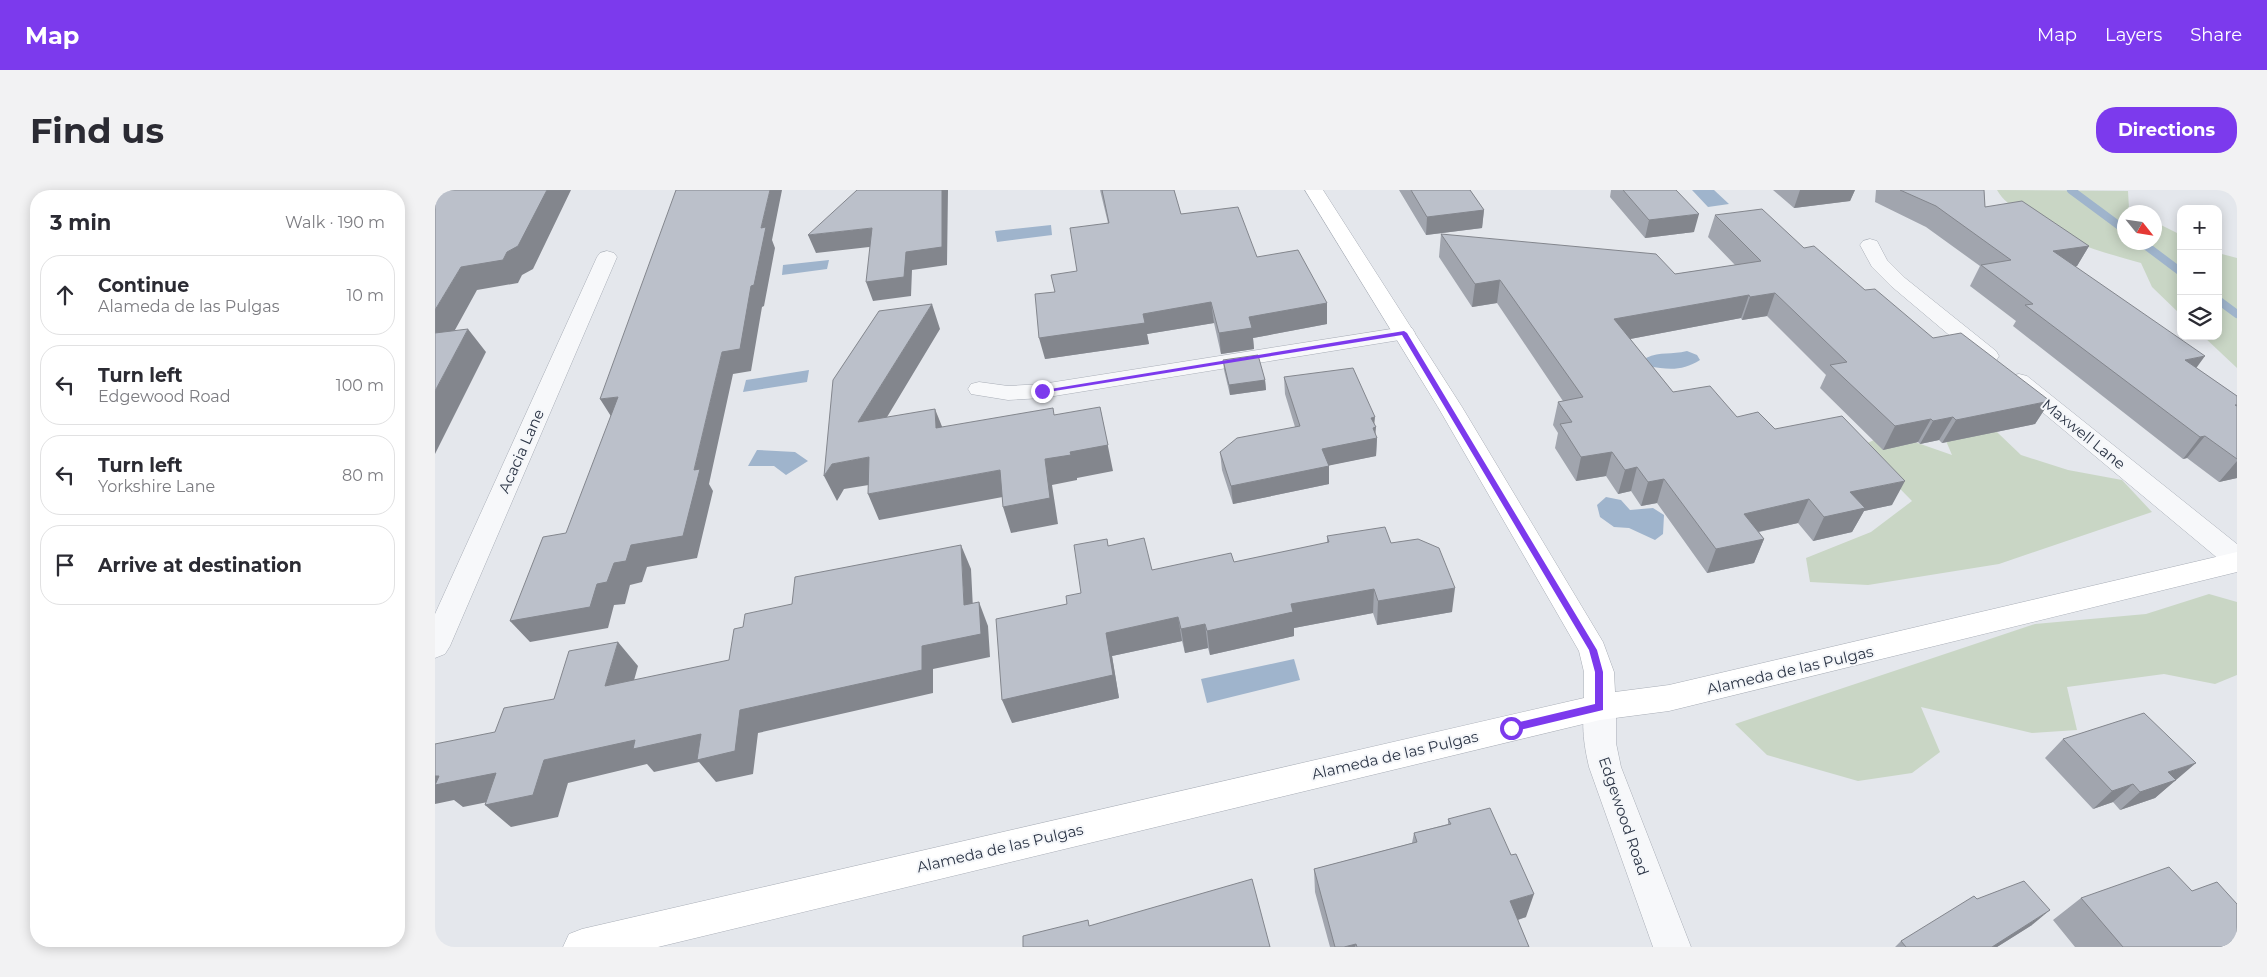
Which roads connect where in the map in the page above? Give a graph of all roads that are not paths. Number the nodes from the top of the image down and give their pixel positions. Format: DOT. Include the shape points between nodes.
graph roads {
  1 [pos="1314,190"];
  2 [pos="1870,245"];
  3 [pos="607,257"];
  4 [pos="1404,333"];
  5 [pos="979,389"];
  6 [pos="2237,561"];
  7 [pos="435,646"];
  8 [pos="1600,707"];
  9 [pos="582,947"];
  10 [pos="1672,947"];
  1 -- 4 [label="main road, Edgewood Road"];
  2 -- 6 [label="street, Maxwell Lane" via="1879,263 1898,282"];
  3 -- 7 [label="street, Acacia Lane"];
  4 -- 5 [label="street" via="1042,391 1008,393"];
  4 -- 8 [label="main road, Edgewood Road" via="1593,650 1599,672"];
  6 -- 8 [label="main road, Alameda de las Pulgas" via="1669,698"];
  8 -- 9 [label="main road, Alameda de las Pulgas"];
  8 -- 10 [label="street, Edgewood Road" via="1600,743 1605,767"];
}
